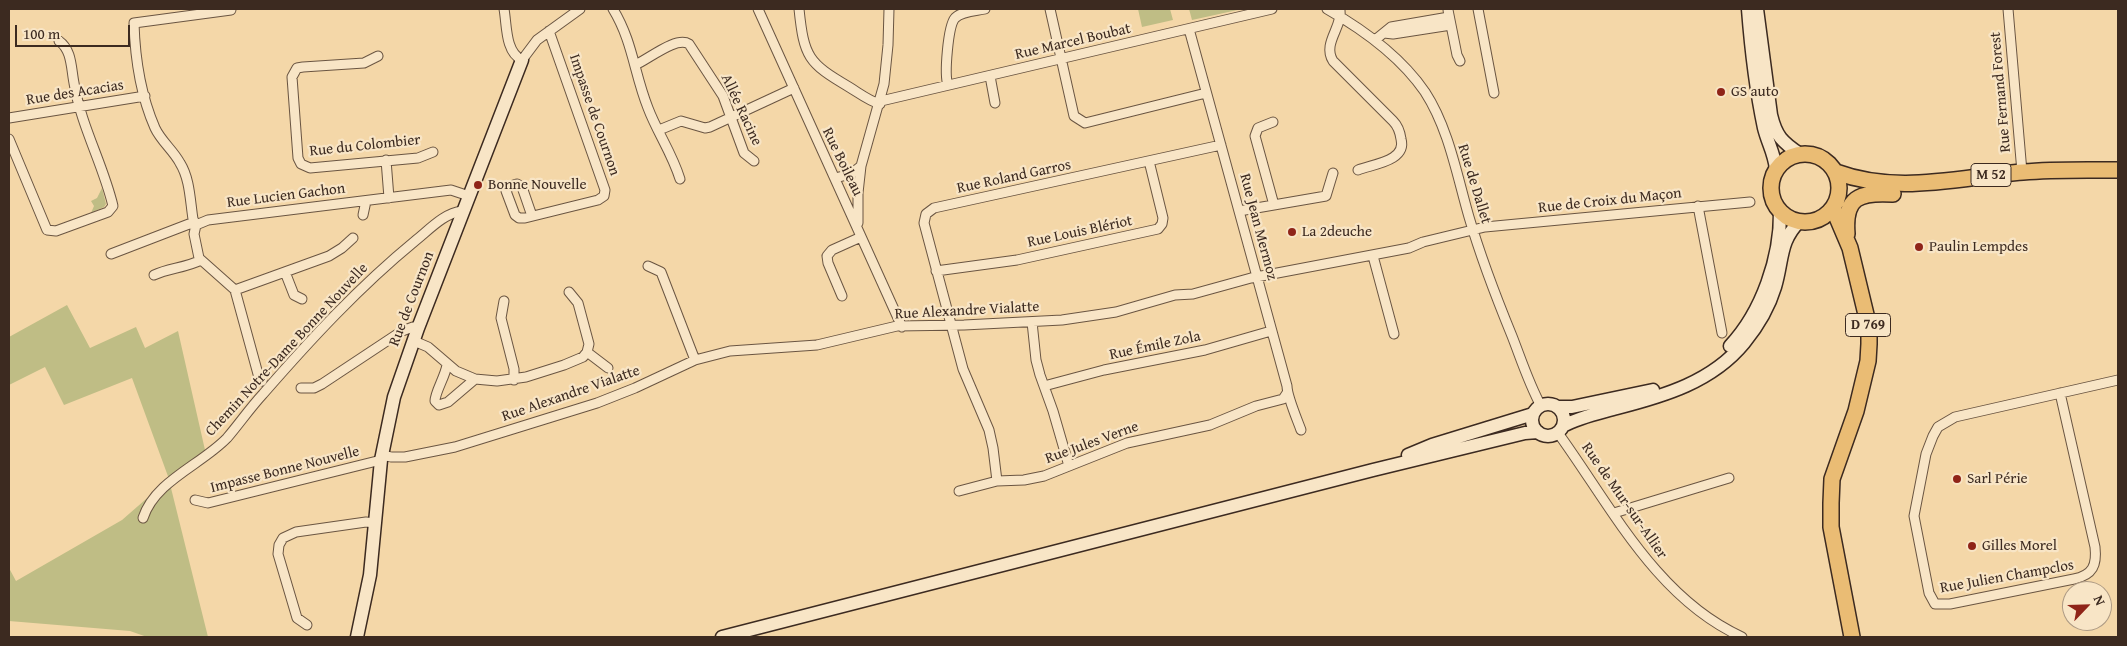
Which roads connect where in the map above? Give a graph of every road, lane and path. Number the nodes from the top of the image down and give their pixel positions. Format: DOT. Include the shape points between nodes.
graph roads {
  1 [pos="504,9"];
  2 [pos="580,9"];
  3 [pos="612,9"];
  4 [pos="758,9"];
  5 [pos="799,9"];
  6 [pos="889,9"];
  7 [pos="985,9"];
  8 [pos="1050,9"];
  9 [pos="1272,9"];
  10 [pos="1327,9"];
  11 [pos="1478,9"];
  12 [pos="1748,9"];
  13 [pos="1757,9"];
  14 [pos="2008,9"];
  15 [pos="230,10"];
  16 [pos="1341,13"];
  17 [pos="1189,29"];
  18 [pos="549,31"];
  19 [pos="1375,40"];
  20 [pos="58,41"];
  21 [pos="378,56"];
  22 [pos="522,60"];
  23 [pos="1060,60"];
  24 [pos="1460,61"];
  25 [pos="635,64"];
  26 [pos="990,76"];
  27 [pos="948,85"];
  28 [pos="794,88"];
  29 [pos="1206,93"];
  30 [pos="1494,93"];
  31 [pos="145,96"];
  32 [pos="880,102"];
  33 [pos="995,103"];
  34 [pos="78,106"];
  35 [pos="1767,116"];
  36 [pos="731,117"];
  37 [pos="9,118"];
  38 [pos="1273,122"];
  39 [pos="659,130"];
  40 [pos="9,139"];
  41 [pos="1221,145"];
  42 [pos="433,152"];
  43 [pos="1800,154"];
  44 [pos="386,160"];
  45 [pos="754,161"];
  46 [pos="1149,161"];
  47 [pos="861,166"];
  48 [pos="1776,169"];
  49 [pos="1358,170"];
  50 [pos="2118,170"];
  51 [pos="1836,172"];
  52 [pos="2022,172"];
  53 [pos="1333,173"];
  54 [pos="680,178"];
  55 [pos="835,178"];
  56 [pos="1865,182"];
  57 [pos="1923,184"];
  58 [pos="858,193"];
  59 [pos="843,195"];
  60 [pos="469,196"];
  61 [pos="389,198"];
  62 [pos="366,201"];
  63 [pos="1836,201"];
  64 [pos="1750,202"];
  65 [pos="1274,205"];
  66 [pos="1698,206"];
  67 [pos="1780,210"];
  68 [pos="462,211"];
  69 [pos="1239,211"];
  70 [pos="363,215"];
  71 [pos="532,216"];
  72 [pos="1816,220"];
  73 [pos="1800,221"];
  74 [pos="196,224"];
  75 [pos="858,226"];
  76 [pos="1473,230"];
  77 [pos="862,237"];
  78 [pos="353,238"];
  79 [pos="1847,241"];
  80 [pos="111,254"];
  81 [pos="1373,256"];
  82 [pos="201,260"];
  83 [pos="648,266"];
  84 [pos="936,271"];
  85 [pos="285,272"];
  86 [pos="154,275"];
  87 [pos="1256,277"];
  88 [pos="235,290"];
  89 [pos="568,292"];
  90 [pos="842,296"];
  91 [pos="302,299"];
  92 [pos="504,301"];
  93 [pos="1032,322"];
  94 [pos="952,325"];
  95 [pos="902,327"];
  96 [pos="418,328"];
  97 [pos="1271,331"];
  98 [pos="1722,333"];
  99 [pos="1394,334"];
  100 [pos="414,341"];
  101 [pos="587,352"];
  102 [pos="695,360"];
  103 [pos="447,365"];
  104 [pos="608,368"];
  105 [pos="475,379"];
  106 [pos="514,380"];
  107 [pos="2118,380"];
  108 [pos="262,381"];
  109 [pos="1044,386"];
  110 [pos="301,388"];
  111 [pos="2060,393"];
  112 [pos="1287,394"];
  113 [pos="1558,407"];
  114 [pos="1537,410"];
  115 [pos="1301,430"];
  116 [pos="1560,430"];
  117 [pos="1538,432"];
  118 [pos="382,457"];
  119 [pos="1069,466"];
  120 [pos="1373,470"];
  121 [pos="1729,478"];
  122 [pos="996,481"];
  123 [pos="960,491"];
  124 [pos="195,500"];
  125 [pos="1614,513"];
  126 [pos="143,518"];
  127 [pos="374,522"];
  128 [pos="307,625"];
  129 [pos="357,637"];
  130 [pos="722,637"];
  131 [pos="1742,637"];
  132 [pos="1852,637"];
  1 -- 22 [label="street" via="510,46"];
  2 -- 18 [label="street, Rue de Cournon"];
  3 -- 25 [label="street" via="626,32"];
  4 -- 28 [label="street, Rue Boileau"];
  5 -- 32 [label="street" via="804,45 814,62 822,71"];
  6 -- 32 [label="street"];
  7 -- 27 [label="street" via="959,15 953,20"];
  8 -- 23 [label="street"];
  9 -- 17 [label="street, Rue Marcel Boubat"];
  10 -- 16 [label="street, Rue de Dallet"];
  11 -- 30 [label="street"];
  12 -- 35 [label="main road"];
  13 -- 35 [label="main road"];
  14 -- 52 [label="street, Rue Fernand Forest"];
  15 -- 31 [label="street" via="134,23 137,63"];
  16 -- 19 [label="street, Rue de Dallet"];
  16 -- 49 [label="street" via="1329,55 1393,121 1402,142 1396,157"];
  17 -- 23 [label="street, Rue Marcel Boubat"];
  17 -- 29 [label="street, Rue Jean Mermoz"];
  18 -- 22 [label="street, Rue de Cournon" via="537,40"];
  18 -- 71 [label="street, Impasse de Cournon" via="605,190 604,196 598,200"];
  19 -- 24 [label="street" via="1384,33 1393,34 1449,18"];
  19 -- 76 [label="street, Rue de Dallet" via="1404,66 1435,112"];
  20 -- 34 [label="street" via="66,46"];
  21 -- 44 [label="street, Rue du Colombier" via="364,63 303,67 294,71 298,158 301,164 310,168"];
  22 -- 60 [label="main road, Rue de Cournon"];
  23 -- 26 [label="street, Rue Marcel Boubat"];
  23 -- 29 [label="street" via="1074,116 1085,123"];
  25 -- 36 [label="street, Allée Racine" via="684,41 719,89"];
  25 -- 39 [label="street" via="648,108"];
  26 -- 27 [label="street, Rue Marcel Boubat"];
  26 -- 33 [label="street"];
  27 -- 32 [label="street, Rue Marcel Boubat"];
  28 -- 36 [label="street"];
  28 -- 55 [label="street, Rue Boileau"];
  29 -- 41 [label="street, Rue Jean Mermoz"];
  31 -- 34 [label="street, Rue des Acacias"];
  31 -- 74 [label="street" via="155,128 185,171"];
  32 -- 47 [label="street"];
  34 -- 37 [label="street, Rue des Acacias"];
  34 -- 40 [label="street" via="113,206 108,212 56,232 46,230"];
  35 -- 43 [label="main road" via="1785,144"];
  35 -- 48 [label="main road" via="1766,136 1774,153"];
  36 -- 39 [label="street" via="705,128 681,121"];
  36 -- 45 [label="street, Allée Racine" via="744,153"];
  38 -- 65 [label="street" via="1258,128 1255,136"];
  39 -- 54 [label="street"];
  41 -- 46 [label="street, Rue Roland Garros"];
  41 -- 69 [label="street, Rue Jean Mermoz"];
  42 -- 44 [label="street, Rue du Colombier" via="418,158"];
  43 -- 48 [label="main road" via="1786,159"];
  43 -- 51 [label="main road" via="1824,160"];
  44 -- 61 [label="street"];
  46 -- 84 [label="street, Rue Roland Garros" via="934,208 926,214 924,223"];
  46 -- 84 [label="street, Rue Louis Blériot" via="1163,218 1158,229 1017,260"];
  47 -- 55 [label="street" via="851,174"];
  47 -- 58 [label="street"];
  48 -- 67 [label="main road" via="1771,183 1773,198"];
  50 -- 52 [label="main road, M 52"];
  51 -- 56 [label="main road, M 52"];
  51 -- 63 [label="main road" via="1839,183"];
  52 -- 57 [label="main road, M 52"];
  53 -- 65 [label="street" via="1326,196"];
  55 -- 59 [label="street, Rue Boileau"];
  56 -- 57 [label="main road, M 52"];
  56 -- 63 [label="main road"];
  57 -- 79 [label="main road" via="1905,194 1867,194 1852,202 1847,211"];
  58 -- 59 [label="street"];
  58 -- 75 [label="street"];
  59 -- 75 [label="street, Rue Boileau"];
  60 -- 61 [label="street, Rue Lucien Gachon" via="451,190"];
  60 -- 68 [label="main road, Rue de Cournon"];
  61 -- 62 [label="street, Rue Lucien Gachon"];
  62 -- 70 [label="street"];
  62 -- 74 [label="street, Rue Lucien Gachon"];
  63 -- 72 [label="main road" via="1825,215"];
  63 -- 79 [label="main road, D 769"];
  64 -- 66 [label="street, Rue de Croix du Maçon"];
  65 -- 69 [label="street"];
  66 -- 76 [label="street, Rue de Croix du Maçon"];
  66 -- 98 [label="street"];
  67 -- 73 [label="main road"];
  67 -- 113 [label="main road" via="1780,228 1766,284 1753,314 1726,350 1695,373 1670,385 1572,407"];
  68 -- 96 [label="main road, Rue de Cournon"];
  68 -- 126 [label="street, Chemin Notre-Dame Bonne Nouvelle" via="442,219 375,274 299,354 227,438 159,492"];
  69 -- 87 [label="street, Rue Jean Mermoz"];
  72 -- 73 [label="main road"];
  72 -- 79 [label="main road"];
  73 -- 116 [label="main road" via="1786,237 1775,288 1766,310 1732,356 1686,386 1575,420"];
  74 -- 80 [label="street, Rue Lucien Gachon"];
  74 -- 82 [label="street" via="195,244"];
  75 -- 77 [label="street, Rue Boileau"];
  76 -- 81 [label="street, Rue Alexandre Vialatte"];
  76 -- 114 [label="street, Rue de Dallet" via="1531,384"];
  77 -- 90 [label="street" via="832,250 827,256"];
  77 -- 95 [label="street, Rue Boileau"];
  78 -- 85 [label="street" via="329,256"];
  79 -- 132 [label="main road, D 769" via="1858,279 1869,344 1856,411 1832,479 1832,536"];
  81 -- 87 [label="street, Rue Alexandre Vialatte"];
  81 -- 99 [label="street"];
  82 -- 86 [label="street"];
  82 -- 88 [label="street"];
  83 -- 102 [label="street" via="662,272"];
  84 -- 94 [label="street, Rue Roland Garros"];
  85 -- 88 [label="street"];
  85 -- 91 [label="street" via="294,295"];
  87 -- 93 [label="street, Rue Alexandre Vialatte" via="1116,312"];
  87 -- 97 [label="street, Rue Jean Mermoz"];
  88 -- 108 [label="street"];
  89 -- 101 [label="street" via="578,303 589,344"];
  92 -- 106 [label="street" via="502,318"];
  93 -- 94 [label="street, Rue Alexandre Vialatte"];
  93 -- 109 [label="street" via="1036,360"];
  94 -- 95 [label="street, Rue Alexandre Vialatte"];
  94 -- 122 [label="street, Rue Roland Garros" via="962,369 988,430"];
  95 -- 102 [label="street, Rue Alexandre Vialatte" via="817,345 730,351"];
  96 -- 100 [label="main road, Rue de Cournon"];
  96 -- 110 [label="street" via="413,326 402,331 322,384"];
  97 -- 109 [label="street, Rue Émile Zola" via="1205,350 1104,370"];
  97 -- 112 [label="street, Rue Jean Mermoz"];
  100 -- 103 [label="street" via="428,347"];
  100 -- 118 [label="main road, Rue de Cournon" via="394,398"];
  101 -- 104 [label="street"];
  101 -- 106 [label="street" via="564,365"];
  102 -- 118 [label="street, Rue Alexandre Vialatte" via="598,403 532,424 455,447 423,454"];
  103 -- 105 [label="street"];
  103 -- 105 [label="street" via="435,397 439,405 448,402"];
  105 -- 106 [label="street"];
  107 -- 111 [label="street, Rue Julien Champclos"];
  109 -- 119 [label="street"];
  111 -- 111 [label="street, Rue Julien Champclos" via="1956,416 1938,428 1933,436 1926,454 1914,516 1928,593 1935,604 1950,604 2084,577 2092,571 2095,547"];
  112 -- 115 [label="street, Rue Jean Mermoz"];
  112 -- 119 [label="street, Rue Jules Verne" via="1282,399 1205,426 1127,443"];
  113 -- 114 [label="main road" via="1550,404"];
  113 -- 116 [label="main road" via="1563,414"];
  114 -- 117 [label="main road" via="1533,426"];
  114 -- 120 [label="main road" via="1432,445"];
  116 -- 117 [label="main road" via="1546,436"];
  116 -- 125 [label="street, Rue de Mur-sur-Allier"];
  117 -- 120 [label="main road"];
  118 -- 124 [label="street, Impasse Bonne Nouvelle" via="208,503"];
  118 -- 127 [label="main road, Rue de Cournon"];
  119 -- 122 [label="street, Rue Jules Verne" via="1035,478"];
  120 -- 130 [label="main road"];
  121 -- 125 [label="street"];
  122 -- 123 [label="street, Rue Jules Verne"];
  125 -- 131 [label="street, Rue de Mur-sur-Allier" via="1642,554 1672,588 1712,621"];
  127 -- 128 [label="street" via="296,532 280,542 279,559 297,618"];
  127 -- 129 [label="main road, Rue de Cournon" via="368,584"];
}
